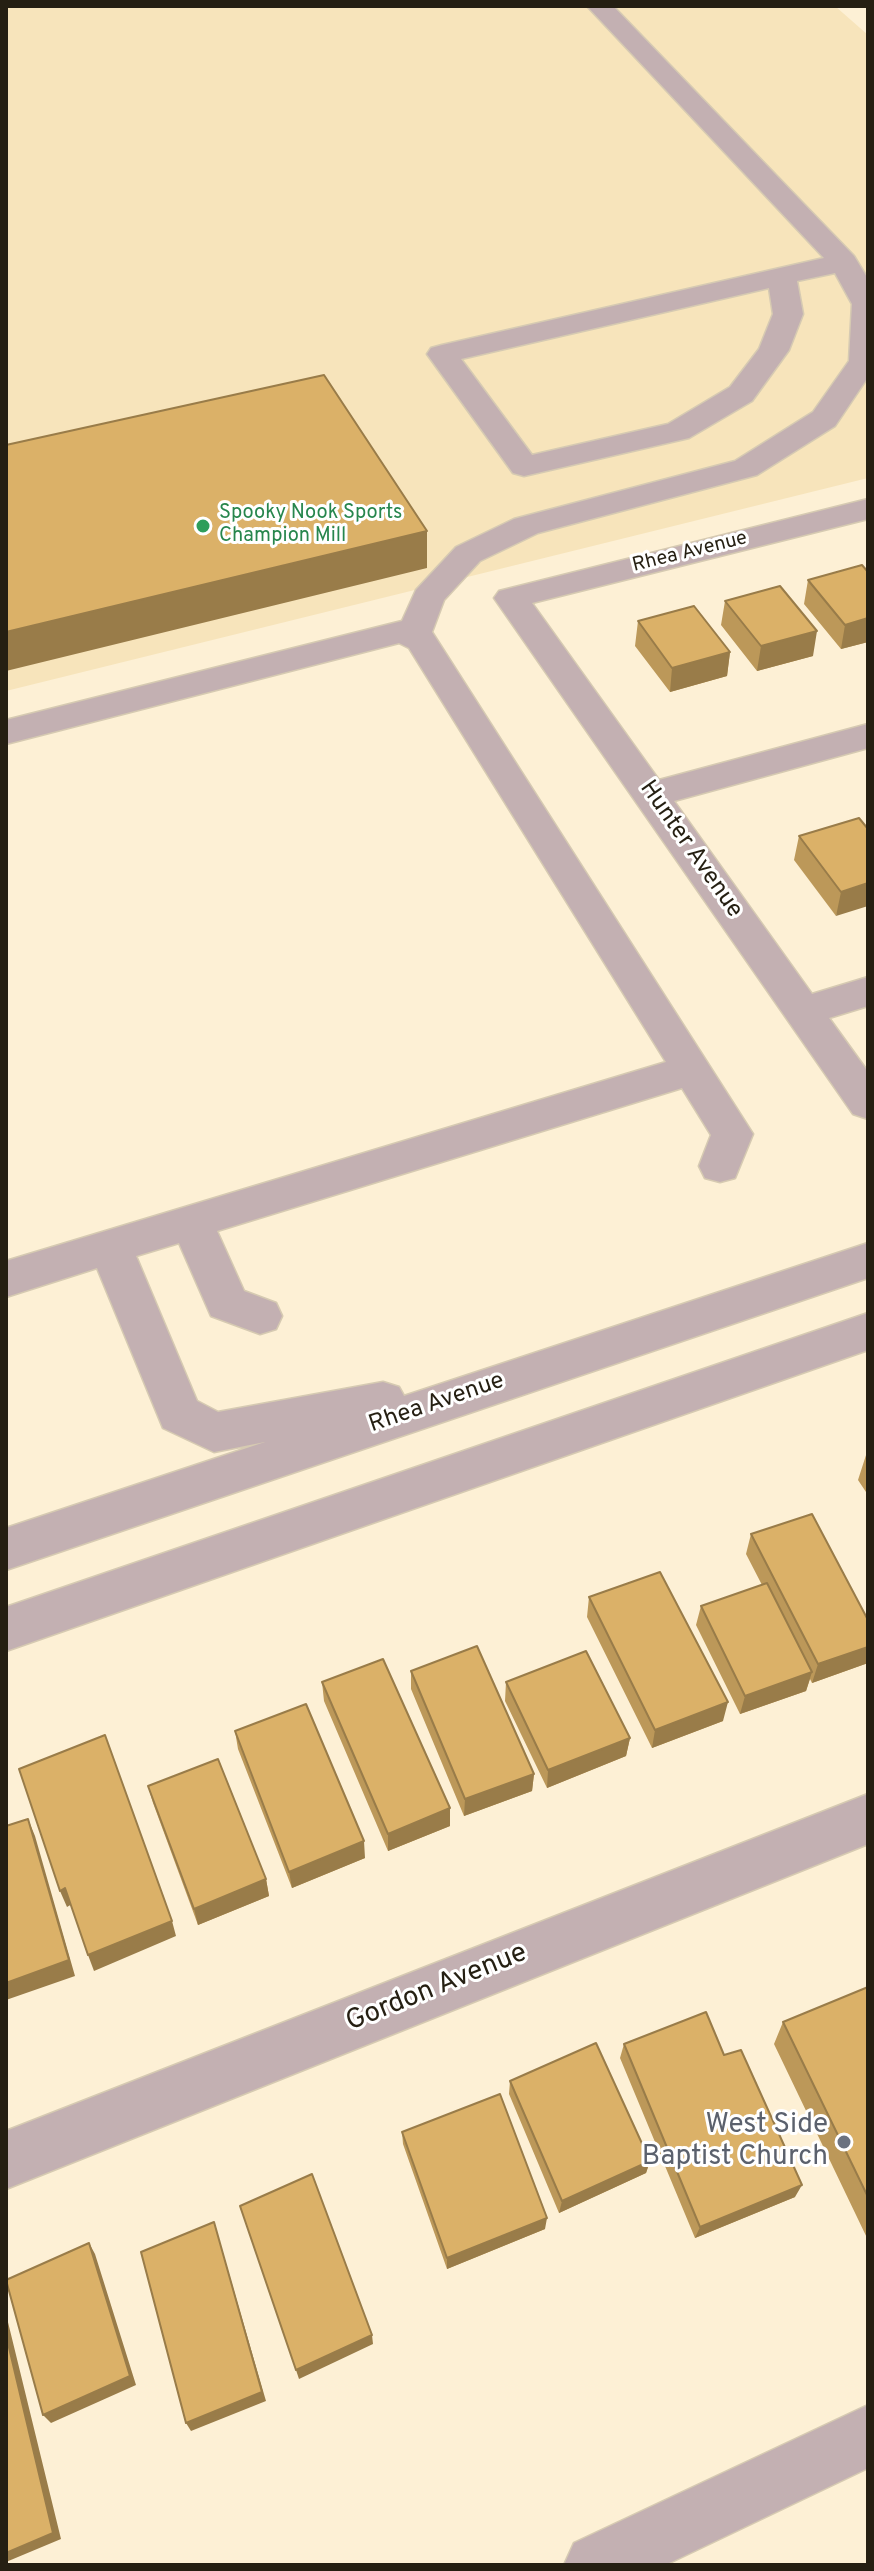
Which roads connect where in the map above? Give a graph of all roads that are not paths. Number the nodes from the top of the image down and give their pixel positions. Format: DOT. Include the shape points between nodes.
graph roads {
  1 [pos="599,6"];
  2 [pos="844,262"];
  3 [pos="782,276"];
  4 [pos="868,509"];
  5 [pos="511,598"];
  6 [pos="413,637"];
  7 [pos="6,732"];
  8 [pos="868,736"];
  9 [pos="651,795"];
  10 [pos="868,991"];
  11 [pos="804,1011"];
  12 [pos="692,1069"];
  13 [pos="868,1103"];
  14 [pos="720,1166"];
  15 [pos="192,1223"];
  16 [pos="111,1248"];
  17 [pos="868,1260"];
  18 [pos="6,1279"];
  19 [pos="260,1316"];
  20 [pos="868,1331"];
  21 [pos="492,1386"];
  22 [pos="6,1549"];
  23 [pos="6,1629"];
  24 [pos="868,1819"];
  25 [pos="6,2160"];
  26 [pos="868,2436"];
  27 [pos="596,2565"];
  1 -- 2 [label="street"];
  2 -- 3 [label="street"];
  2 -- 6 [label="street" via="867,304 864,361 824,419 746,468 526,526 468,554 428,597"];
  3 -- 3 [label="street" via="767,280 442,354 524,466 539,463 678,431 741,394 774,350 788,314"];
  4 -- 5 [label="street, Rhea Avenue"];
  5 -- 9 [label="street, Hunter Avenue"];
  6 -- 7 [label="street" via="402,632"];
  6 -- 12 [label="street" via="422,640"];
  8 -- 9 [label="street"];
  9 -- 11 [label="street, Hunter Avenue"];
  10 -- 11 [label="street"];
  11 -- 13 [label="street, Hunter Avenue"];
  12 -- 14 [label="street" via="732,1134"];
  12 -- 15 [label="street"];
  15 -- 16 [label="street"];
  15 -- 19 [label="street" via="227,1303"];
  16 -- 18 [label="street"];
  16 -- 21 [label="street" via="179,1414 214,1432 334,1408"];
  17 -- 21 [label="street, Rhea Avenue"];
  20 -- 23 [label="street"];
  21 -- 22 [label="street, Rhea Avenue"];
  24 -- 25 [label="street, Gordon Avenue"];
  26 -- 27 [label="street"];
}
